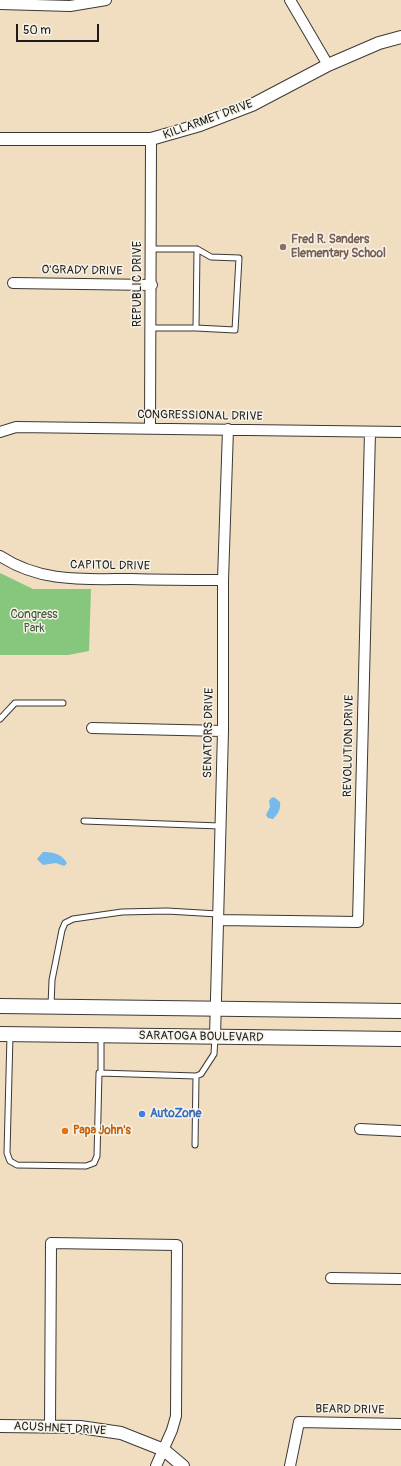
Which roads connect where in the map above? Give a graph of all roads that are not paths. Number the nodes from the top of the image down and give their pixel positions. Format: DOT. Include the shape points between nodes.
graph roads {
  1 [pos="106,0"];
  2 [pos="290,0"];
  3 [pos="0,4"];
  4 [pos="401,37"];
  5 [pos="328,65"];
  6 [pos="0,139"];
  7 [pos="151,140"];
  8 [pos="151,249"];
  9 [pos="198,249"];
  10 [pos="12,283"];
  11 [pos="152,285"];
  12 [pos="151,328"];
  13 [pos="196,328"];
  14 [pos="150,428"];
  15 [pos="228,429"];
  16 [pos="0,432"];
  17 [pos="370,432"];
  18 [pos="401,432"];
  19 [pos="0,556"];
  20 [pos="223,580"];
  21 [pos="63,703"];
  22 [pos="0,719"];
  23 [pos="92,728"];
  24 [pos="223,731"];
  25 [pos="84,821"];
  26 [pos="220,826"];
  27 [pos="218,917"];
  28 [pos="0,1006"];
  29 [pos="51,1007"];
  30 [pos="216,1009"];
  31 [pos="401,1011"];
  32 [pos="5,1034"];
  33 [pos="101,1036"];
  34 [pos="215,1037"];
  35 [pos="401,1039"];
  36 [pos="101,1073"];
  37 [pos="196,1076"];
  38 [pos="360,1129"];
  39 [pos="401,1131"];
  40 [pos="195,1145"];
  41 [pos="331,1278"];
  42 [pos="401,1279"];
  43 [pos="401,1424"];
  44 [pos="0,1426"];
  45 [pos="50,1427"];
  46 [pos="164,1450"];
  47 [pos="156,1466"];
  48 [pos="183,1466"];
  49 [pos="290,1466"];
  1 -- 3 [label="street" via="70,6"];
  2 -- 5 [label="street"];
  4 -- 5 [label="street, KILLARMET DRIVE" via="379,43"];
  5 -- 7 [label="street, KILLARMET DRIVE" via="252,105"];
  6 -- 7 [label="street, KILLARMET DRIVE"];
  7 -- 8 [label="street, REPUBLIC DRIVE"];
  8 -- 9 [label="lane"];
  8 -- 11 [label="street, REPUBLIC DRIVE"];
  9 -- 13 [label="lane"];
  9 -- 13 [label="lane" via="211,257 239,258 235,330"];
  10 -- 11 [label="street, O'GRADY DRIVE"];
  11 -- 12 [label="street, REPUBLIC DRIVE"];
  12 -- 13 [label="lane"];
  12 -- 14 [label="street, REPUBLIC DRIVE"];
  14 -- 15 [label="street, CONGRESSIONAL DRIVE"];
  14 -- 16 [label="street, CONGRESSIONAL DRIVE" via="16,427"];
  15 -- 17 [label="street, CONGRESSIONAL DRIVE"];
  15 -- 20 [label="street, SENATORS DRIVE"];
  17 -- 18 [label="street, CONGRESSIONAL DRIVE"];
  17 -- 27 [label="street, REVOLUTION DRIVE" via="358,922"];
  19 -- 20 [label="street, CAPITOL DRIVE" via="37,574 69,579"];
  20 -- 24 [label="street, SENATORS DRIVE"];
  21 -- 22 [label="lane" via="15,703"];
  23 -- 24 [label="street"];
  24 -- 26 [label="street, SENATORS DRIVE"];
  25 -- 26 [label="lane"];
  26 -- 27 [label="street, SENATORS DRIVE"];
  27 -- 29 [label="lane" via="168,911 122,912 73,919 65,923 52,980"];
  27 -- 30 [label="street, SENATORS DRIVE"];
  28 -- 29 [label="main road"];
  29 -- 30 [label="main road"];
  30 -- 31 [label="main road"];
  30 -- 34 [label="street, SENATORS DRIVE"];
  32 -- 33 [label="main road, SARATOGA BOULEVARD"];
  32 -- 36 [label="lane" via="7,1153 10,1161 16,1165 86,1166 94,1163 97,1156"];
  33 -- 34 [label="main road, SARATOGA BOULEVARD"];
  33 -- 36 [label="lane"];
  34 -- 35 [label="main road, SARATOGA BOULEVARD"];
  34 -- 37 [label="lane" via="214,1054 201,1074"];
  36 -- 37 [label="lane"];
  37 -- 40 [label="lane"];
  38 -- 39 [label="street"];
  41 -- 42 [label="street"];
  43 -- 49 [label="street, BEARD DRIVE" via="299,1422"];
  44 -- 45 [label="street, ACUSHNET DRIVE"];
  45 -- 46 [label="street, ACUSHNET DRIVE" via="80,1427 121,1432"];
  45 -- 46 [label="street" via="52,1243 177,1245 176,1416"];
  46 -- 47 [label="street"];
  46 -- 48 [label="street, ACUSHNET DRIVE"];
}
